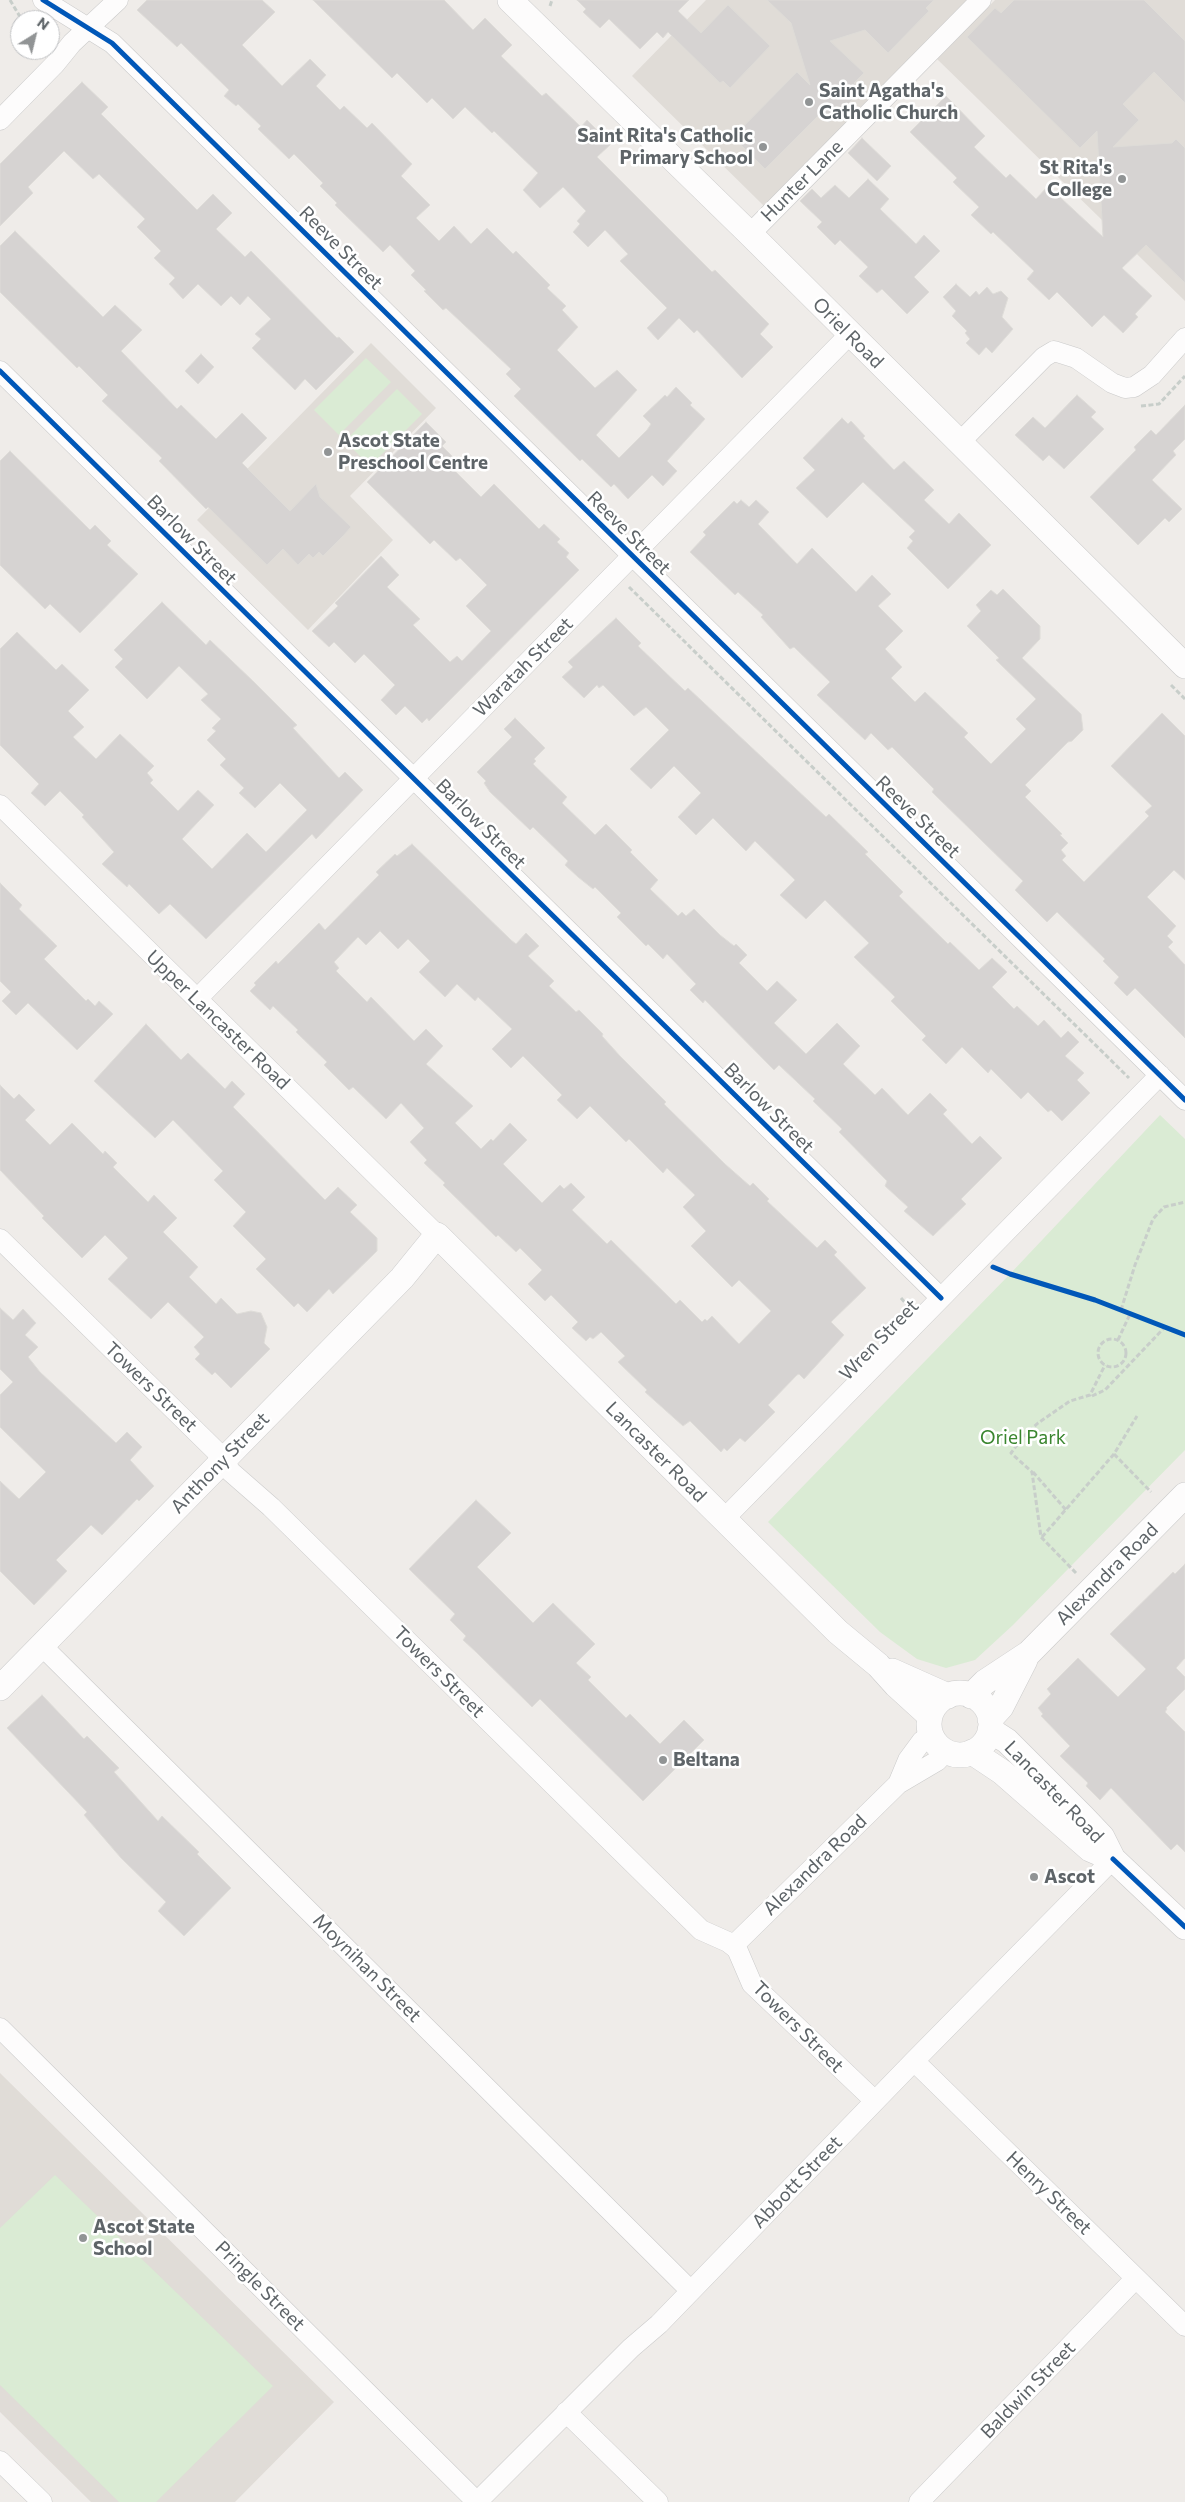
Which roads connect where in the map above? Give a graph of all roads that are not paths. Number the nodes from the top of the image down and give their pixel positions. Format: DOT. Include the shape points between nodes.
graph roads {
  1 [pos="43,0"];
  2 [pos="118,0"];
  3 [pos="981,0"];
  4 [pos="520,3"];
  5 [pos="89,27"];
  6 [pos="0,120"];
  7 [pos="750,234"];
  8 [pos="849,335"];
  9 [pos="1185,338"];
  10 [pos="0,371"];
  11 [pos="959,443"];
  12 [pos="632,556"];
  13 [pos="1185,666"];
  14 [pos="413,778"];
  15 [pos="0,805"];
  16 [pos="197,999"];
  17 [pos="1160,1075"];
  18 [pos="1185,1100"];
  19 [pos="437,1236"];
  20 [pos="0,1239"];
  21 [pos="940,1298"];
  22 [pos="222,1461"];
  23 [pos="1185,1495"];
  24 [pos="724,1519"];
  25 [pos="42,1646"];
  26 [pos="1029,1653"];
  27 [pos="878,1666"];
  28 [pos="0,1688"];
  29 [pos="960,1696"];
  30 [pos="990,1724"];
  31 [pos="936,1734"];
  32 [pos="972,1752"];
  33 [pos="1113,1859"];
  34 [pos="1185,1928"];
  35 [pos="732,1946"];
  36 [pos="0,2028"];
  37 [pos="914,2061"];
  38 [pos="875,2101"];
  39 [pos="1136,2278"];
  40 [pos="691,2291"];
  41 [pos="1185,2326"];
  42 [pos="566,2412"];
  43 [pos="0,2461"];
  44 [pos="42,2502"];
  45 [pos="477,2502"];
  46 [pos="658,2502"];
  47 [pos="919,2502"];
  1 -- 5 [label="street, Reeve Street"];
  2 -- 5 [label="street"];
  3 -- 7 [label="street, Hunter Lane"];
  4 -- 7 [label="street, Oriel Road"];
  5 -- 6 [label="street"];
  5 -- 12 [label="street, Reeve Street" via="112,43"];
  7 -- 8 [label="street, Oriel Road"];
  8 -- 11 [label="street, Oriel Road"];
  8 -- 12 [label="street, Waratah Street"];
  9 -- 11 [label="street" via="1152,375 1134,387 1125,388 1112,383 1076,358 1054,351 1044,357"];
  10 -- 14 [label="street, Barlow Street"];
  11 -- 13 [label="street, Oriel Road"];
  12 -- 14 [label="street, Waratah Street"];
  12 -- 17 [label="street, Reeve Street"];
  14 -- 16 [label="street, Waratah Street"];
  14 -- 21 [label="street, Barlow Street"];
  15 -- 16 [label="street, Upper Lancaster Road"];
  16 -- 19 [label="street, Upper Lancaster Road"];
  17 -- 18 [label="street, Reeve Street"];
  17 -- 21 [label="street, Wren Street"];
  19 -- 22 [label="street, Anthony Street" via="402,1278"];
  19 -- 24 [label="street, Lancaster Road"];
  20 -- 22 [label="street, Towers Street" via="215,1450"];
  21 -- 24 [label="street, Wren Street"];
  22 -- 25 [label="street, Anthony Street"];
  22 -- 35 [label="street, Towers Street" via="701,1930"];
  23 -- 26 [label="street, Alexandra Road"];
  24 -- 27 [label="street, Lancaster Road" via="838,1632"];
  25 -- 28 [label="street, Anthony Street"];
  25 -- 40 [label="street, Moynihan Street"];
  26 -- 29 [label="street, Alexandra Road"];
  26 -- 30 [label="street, Alexandra Road"];
  27 -- 29 [label="street, Lancaster Road"];
  27 -- 31 [label="street, Lancaster Road"];
  29 -- 30 [label="street" via="980,1701"];
  29 -- 31 [label="street" via="940,1701"];
  30 -- 32 [label="street" via="981,1747"];
  30 -- 33 [label="street, Lancaster Road" via="1102,1836"];
  31 -- 32 [label="street" via="954,1754"];
  31 -- 35 [label="street, Alexandra Road" via="937,1761 898,1784"];
  32 -- 33 [label="street, Lancaster Road" via="1002,1772 1090,1849"];
  33 -- 34 [label="street, Lancaster Road"];
  33 -- 37 [label="street, Abbott Street"];
  35 -- 38 [label="street, Towers Street" via="740,1955 752,1984"];
  36 -- 45 [label="street, Pringle Street"];
  37 -- 38 [label="street, Abbott Street"];
  37 -- 39 [label="street, Henry Street"];
  38 -- 40 [label="street, Abbott Street"];
  39 -- 41 [label="street, Henry Street"];
  39 -- 47 [label="street, Baldwin Street"];
  40 -- 42 [label="street, Abbott Street"];
  42 -- 45 [label="street, Abbott Street"];
  42 -- 46 [label="street"];
  43 -- 44 [label="street"];
}
